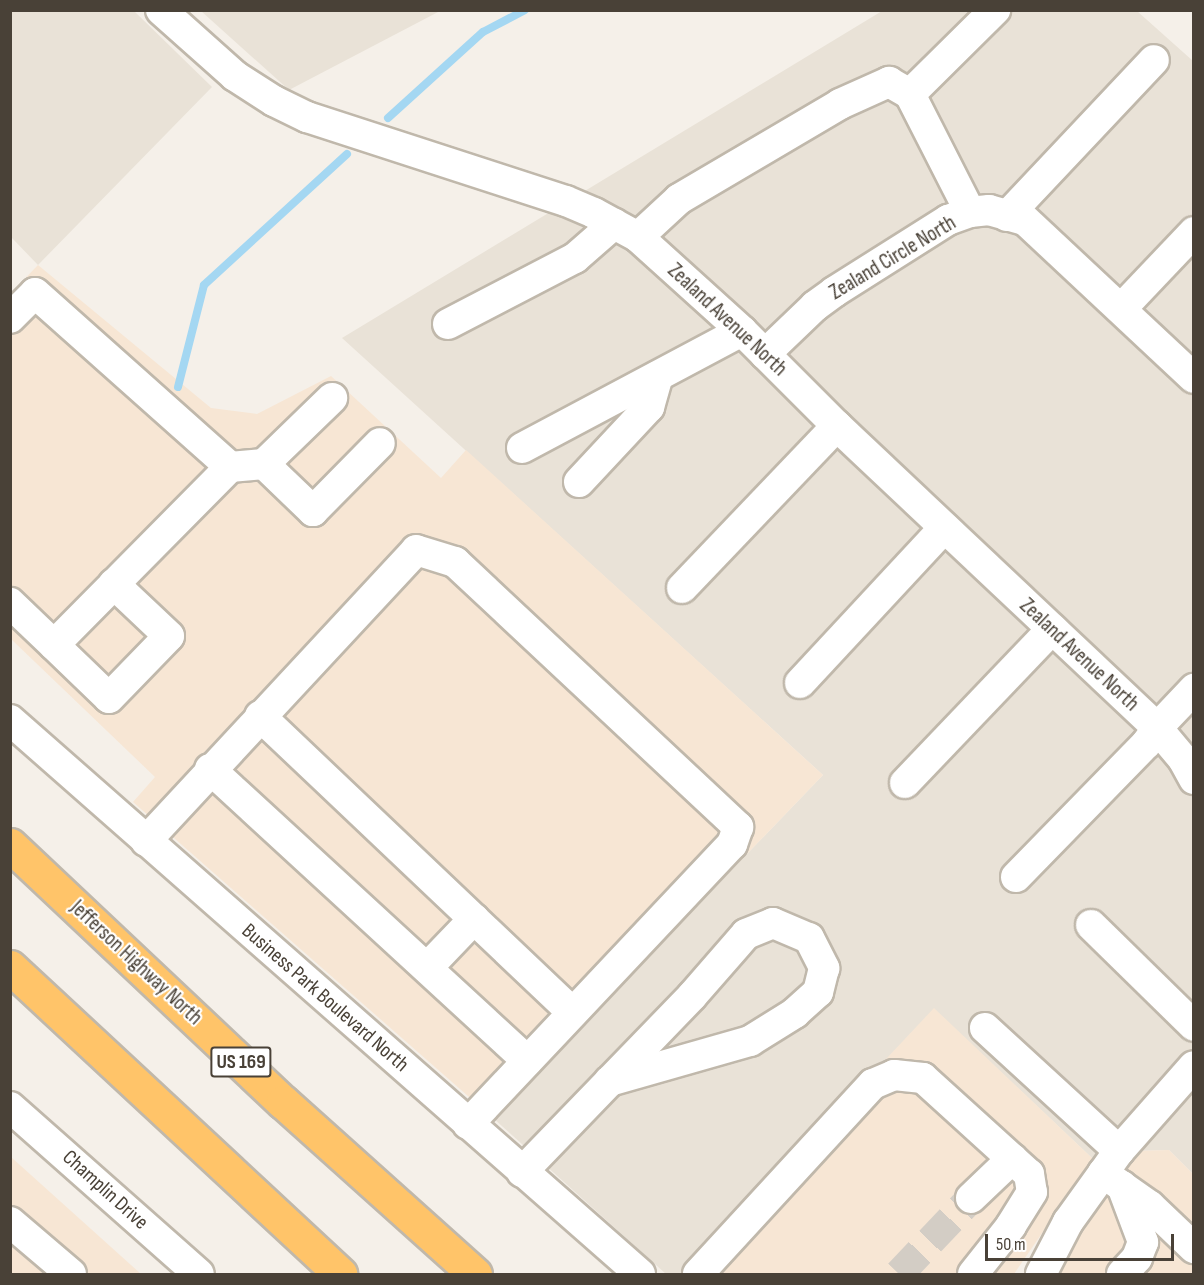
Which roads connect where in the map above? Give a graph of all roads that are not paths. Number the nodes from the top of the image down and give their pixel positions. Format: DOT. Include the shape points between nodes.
graph roads {
  1 [pos="995,10"];
  2 [pos="163,11"];
  3 [pos="1154,60"];
  4 [pos="910,94"];
  5 [pos="970,212"];
  6 [pos="1007,216"];
  7 [pos="626,230"];
  8 [pos="1194,232"];
  9 [pos="1121,309"];
  10 [pos="10,318"];
  11 [pos="448,324"];
  12 [pos="742,331"];
  13 [pos="765,354"];
  14 [pos="658,376"];
  15 [pos="1194,378"];
  16 [pos="332,398"];
  17 [pos="837,426"];
  18 [pos="380,443"];
  19 [pos="522,448"];
  20 [pos="264,464"];
  21 [pos="230,467"];
  22 [pos="579,482"];
  23 [pos="944,528"];
  24 [pos="114,584"];
  25 [pos="682,588"];
  26 [pos="10,603"];
  27 [pos="1052,629"];
  28 [pos="54,645"];
  29 [pos="800,683"];
  30 [pos="1194,689"];
  31 [pos="260,716"];
  32 [pos="10,720"];
  33 [pos="1156,728"];
  34 [pos="210,769"];
  35 [pos="1194,779"];
  36 [pos="905,783"];
  37 [pos="146,841"];
  38 [pos="10,845"];
  39 [pos="1017,877"];
  40 [pos="474,919"];
  41 [pos="1091,925"];
  42 [pos="10,967"];
  43 [pos="427,968"];
  44 [pos="573,1013"];
  45 [pos="1194,1026"];
  46 [pos="985,1028"];
  47 [pos="527,1061"];
  48 [pos="1194,1066"];
  49 [pos="609,1081"];
  50 [pos="10,1107"];
  51 [pos="468,1124"];
  52 [pos="1012,1159"];
  53 [pos="1114,1170"];
  54 [pos="522,1172"];
  55 [pos="971,1198"];
  56 [pos="10,1222"];
  57 [pos="1194,1248"];
  58 [pos="713,1269"];
  59 [pos="71,1275"];
  60 [pos="199,1275"];
  61 [pos="340,1275"];
  62 [pos="475,1275"];
  63 [pos="640,1275"];
  64 [pos="973,1275"];
  65 [pos="1041,1275"];
  66 [pos="1122,1275"];
  1 -- 4 [label="street"];
  2 -- 7 [label="street, Zealand Avenue North" via="235,76 307,117 566,201"];
  3 -- 6 [label="street"];
  4 -- 5 [label="street"];
  4 -- 7 [label="street" via="889,82 840,104"];
  5 -- 6 [label="street, Zealand Circle North" via="989,210"];
  5 -- 13 [label="street, Zealand Circle North" via="948,220 834,292"];
  6 -- 9 [label="street, Zealand Circle North" via="1025,220"];
  7 -- 11 [label="street"];
  7 -- 12 [label="street, Zealand Avenue North"];
  8 -- 9 [label="street"];
  9 -- 15 [label="street, Zealand Circle North"];
  10 -- 21 [label="street" via="34,293"];
  12 -- 13 [label="street, Zealand Avenue North"];
  12 -- 14 [label="street"];
  13 -- 17 [label="street, Zealand Avenue North"];
  14 -- 19 [label="street"];
  14 -- 22 [label="street" via="649,407"];
  16 -- 20 [label="street"];
  17 -- 23 [label="street, Zealand Avenue North"];
  17 -- 25 [label="street"];
  18 -- 20 [label="street" via="313,511"];
  20 -- 21 [label="street"];
  21 -- 24 [label="street"];
  23 -- 27 [label="street, Zealand Avenue North"];
  23 -- 29 [label="street"];
  24 -- 28 [label="street"];
  24 -- 28 [label="street" via="169,636 109,698"];
  26 -- 28 [label="street"];
  27 -- 33 [label="street, Zealand Avenue North"];
  27 -- 36 [label="street"];
  30 -- 33 [label="street"];
  31 -- 34 [label="street"];
  31 -- 40 [label="street"];
  31 -- 44 [label="street" via="416,550 455,562 738,827 732,844"];
  32 -- 37 [label="street, Business Park Boulevard North"];
  33 -- 35 [label="street, Zealand Avenue North" via="1183,759"];
  33 -- 39 [label="street" via="1146,744"];
  34 -- 37 [label="street"];
  34 -- 43 [label="street"];
  37 -- 51 [label="street, Business Park Boulevard North"];
  38 -- 62 [label="highway, Jefferson Highway North / US 169" via="283,1102"];
  40 -- 43 [label="street"];
  40 -- 44 [label="street"];
  41 -- 45 [label="street"];
  42 -- 61 [label="highway"];
  43 -- 47 [label="street"];
  44 -- 47 [label="street"];
  46 -- 53 [label="street"];
  47 -- 51 [label="street"];
  48 -- 53 [label="street"];
  49 -- 49 [label="street" via="746,934 773,923 809,938 824,968 818,992 795,1012 750,1041"];
  49 -- 54 [label="street"];
  50 -- 60 [label="street, Champlin Drive"];
  51 -- 54 [label="street, Business Park Boulevard North"];
  52 -- 55 [label="street"];
  52 -- 58 [label="street" via="923,1078 894,1075 873,1084"];
  52 -- 64 [label="street" via="1029,1174 1032,1192"];
  53 -- 57 [label="street"];
  53 -- 65 [label="street" via="1068,1222"];
  53 -- 66 [label="street" via="1143,1242 1137,1258"];
  54 -- 63 [label="street, Business Park Boulevard North"];
  56 -- 59 [label="street"];
}
